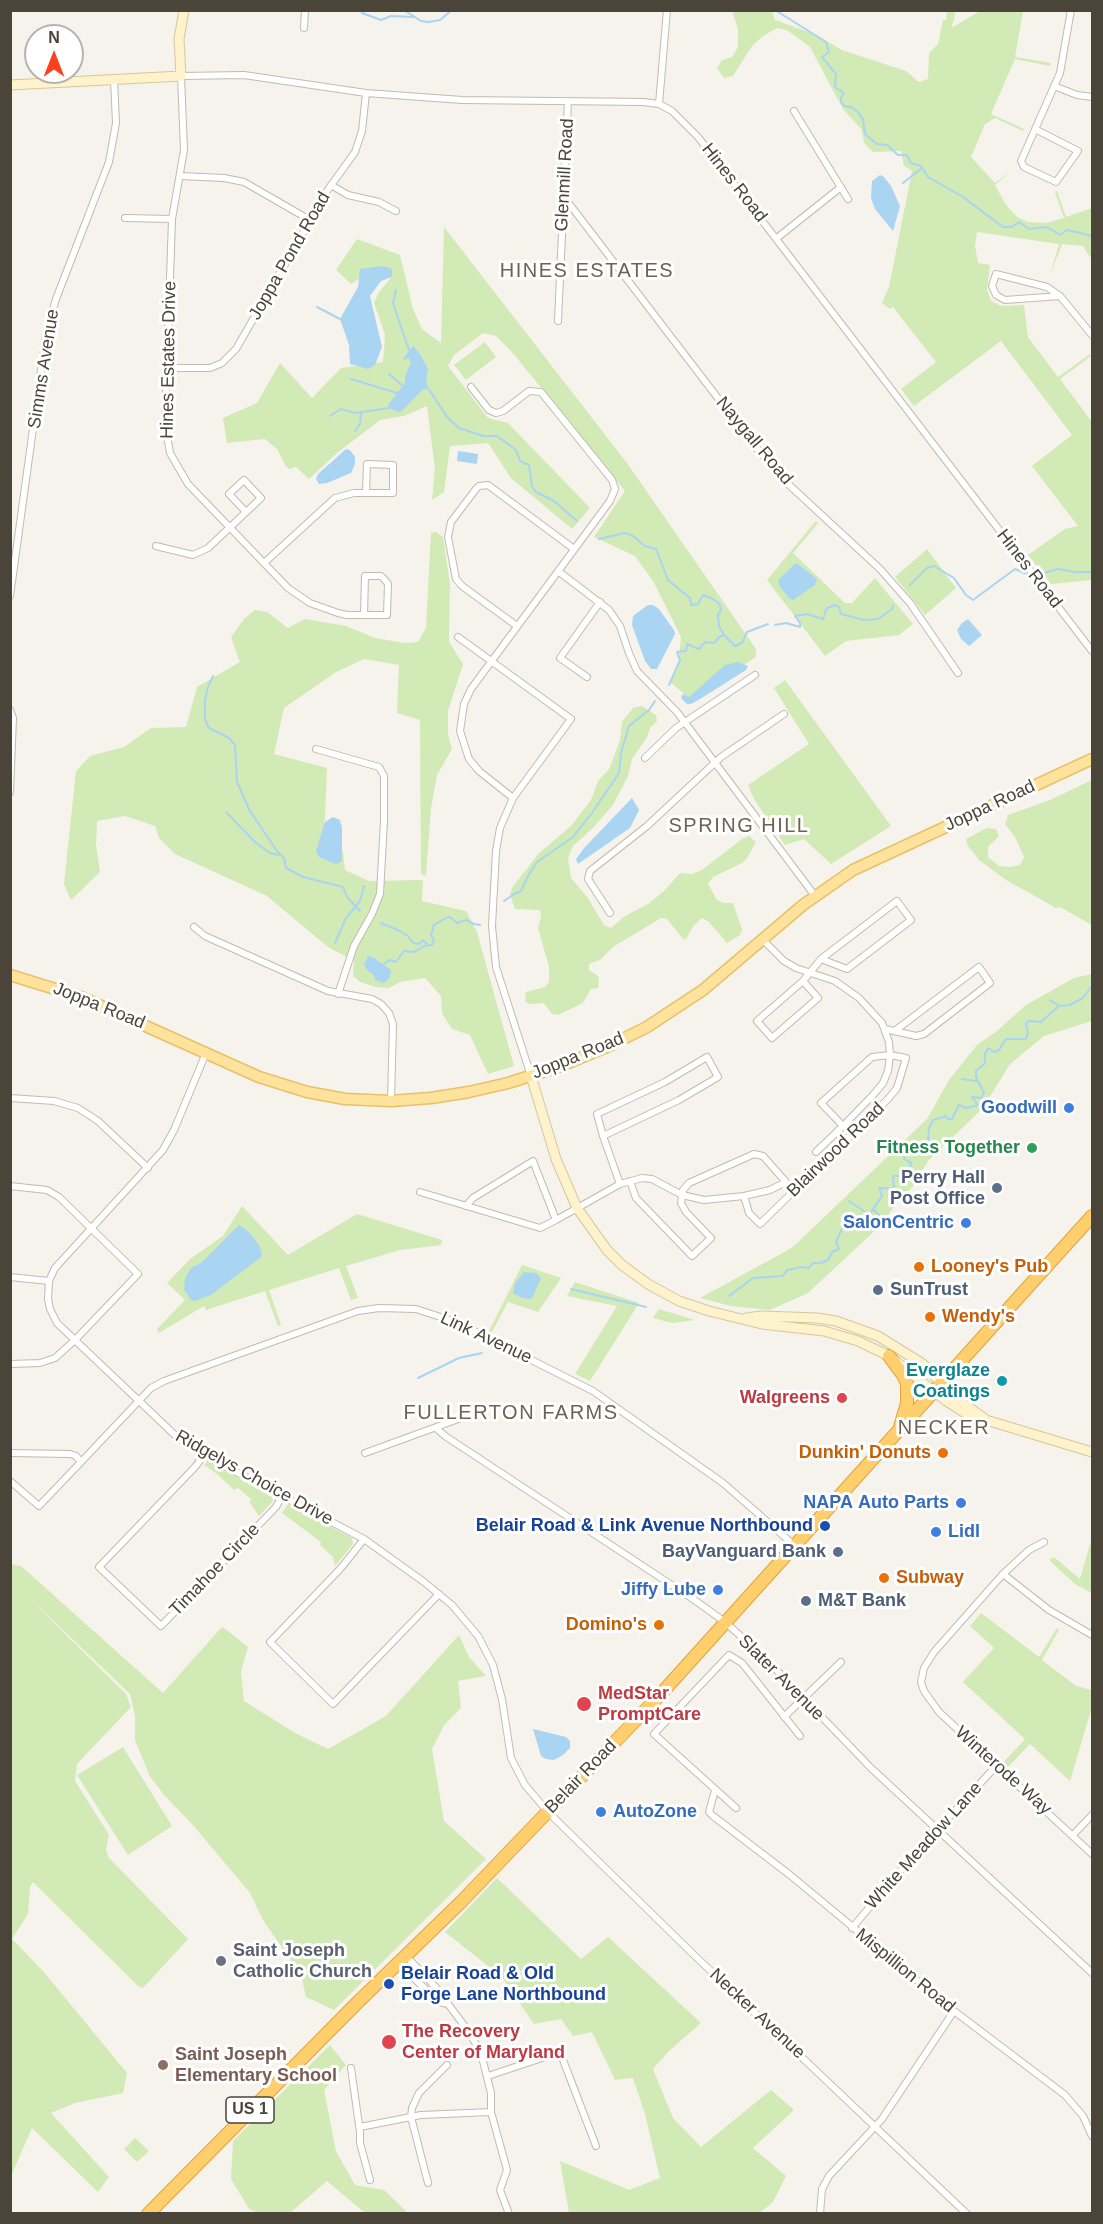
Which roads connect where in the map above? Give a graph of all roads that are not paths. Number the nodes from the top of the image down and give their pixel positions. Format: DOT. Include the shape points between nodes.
graph roads {
  1 [pos="184,10"];
  2 [pos="305,10"];
  3 [pos="667,10"];
  4 [pos="1071,10"];
  5 [pos="304,28"];
  6 [pos="182,76"];
  7 [pos="114,80"];
  8 [pos="10,85"];
  9 [pos="1054,86"];
  10 [pos="366,93"];
  11 [pos="1092,97"];
  12 [pos="568,101"];
  13 [pos="659,104"];
  14 [pos="794,111"];
  15 [pos="1035,129"];
  16 [pos="180,176"];
  17 [pos="331,185"];
  18 [pos="841,188"];
  19 [pos="564,197"];
  20 [pos="848,199"];
  21 [pos="396,211"];
  22 [pos="124,218"];
  23 [pos="172,219"];
  24 [pos="310,220"];
  25 [pos="777,238"];
  26 [pos="1060,296"];
  27 [pos="558,321"];
  28 [pos="1092,335"];
  29 [pos="167,368"];
  30 [pos="471,387"];
  31 [pos="366,493"];
  32 [pos="246,512"];
  33 [pos="230,527"];
  34 [pos="156,546"];
  35 [pos="574,549"];
  36 [pos="264,563"];
  37 [pos="558,571"];
  38 [pos="10,596"];
  39 [pos="600,602"];
  40 [pos="364,615"];
  41 [pos="517,626"];
  42 [pos="458,637"];
  43 [pos="1092,651"];
  44 [pos="491,661"];
  45 [pos="958,673"];
  46 [pos="755,675"];
  47 [pos="587,677"];
  48 [pos="10,710"];
  49 [pos="784,714"];
  50 [pos="684,722"];
  51 [pos="316,749"];
  52 [pos="645,758"];
  53 [pos="1092,759"];
  54 [pos="715,762"];
  55 [pos="10,792"];
  56 [pos="513,798"];
  57 [pos="815,896"];
  58 [pos="610,913"];
  59 [pos="194,927"];
  60 [pos="764,940"];
  61 [pos="821,959"];
  62 [pos="809,973"];
  63 [pos="10,975"];
  64 [pos="803,981"];
  65 [pos="338,994"];
  66 [pos="885,1029"];
  67 [pos="896,1030"];
  68 [pos="206,1053"];
  69 [pos="890,1055"];
  70 [pos="531,1076"];
  71 [pos="10,1098"];
  72 [pos="391,1101"];
  73 [pos="843,1126"];
  74 [pos="603,1136"];
  75 [pos="816,1152"];
  76 [pos="148,1168"];
  77 [pos="630,1181"];
  78 [pos="620,1184"];
  79 [pos="10,1186"];
  80 [pos="420,1192"];
  81 [pos="682,1195"];
  82 [pos="744,1196"];
  83 [pos="466,1206"];
  84 [pos="577,1208"];
  85 [pos="1092,1216"];
  86 [pos="556,1220"];
  87 [pos="91,1227"];
  88 [pos="10,1277"];
  89 [pos="49,1281"];
  90 [pos="744,1318"];
  91 [pos="75,1341"];
  92 [pos="889,1356"];
  93 [pos="10,1364"];
  94 [pos="938,1387"];
  95 [pos="139,1401"];
  96 [pos="472,1414"];
  97 [pos="436,1428"];
  98 [pos="898,1431"];
  99 [pos="1092,1452"];
  100 [pos="10,1453"];
  101 [pos="365,1453"];
  102 [pos="204,1455"];
  103 [pos="81,1462"];
  104 [pos="10,1481"];
  105 [pos="282,1496"];
  106 [pos="364,1539"];
  107 [pos="1044,1542"];
  108 [pos="795,1546"];
  109 [pos="1003,1574"];
  110 [pos="439,1594"];
  111 [pos="725,1622"];
  112 [pos="1092,1635"];
  113 [pos="841,1662"];
  114 [pos="803,1700"];
  115 [pos="784,1718"];
  116 [pos="800,1736"];
  117 [pos="997,1765"];
  118 [pos="715,1790"];
  119 [pos="736,1808"];
  120 [pos="548,1812"];
  121 [pos="1092,1815"];
  122 [pos="938,1830"];
  123 [pos="1073,1836"];
  124 [pos="1092,1854"];
  125 [pos="852,1928"];
  126 [pos="402,1959"];
  127 [pos="1092,1973"];
  128 [pos="954,2010"];
  129 [pos="447,2065"];
  130 [pos="351,2068"];
  131 [pos="488,2076"];
  132 [pos="491,2112"];
  133 [pos="411,2117"];
  134 [pos="875,2126"];
  135 [pos="360,2127"];
  136 [pos="1092,2136"];
  137 [pos="596,2146"];
  138 [pos="370,2180"];
  139 [pos="428,2183"];
  140 [pos="148,2214"];
  141 [pos="509,2214"];
  142 [pos="820,2214"];
  143 [pos="967,2214"];
  1 -- 6 [label="main road" via="180,39"];
  2 -- 5 [label="street"];
  3 -- 13 [label="street"];
  4 -- 9 [label="street" via="1060,73"];
  6 -- 7 [label="main road"];
  6 -- 10 [label="street, Hines Road" via="244,75"];
  6 -- 16 [label="street, Hines Estates Drive" via="184,135"];
  7 -- 8 [label="main road"];
  7 -- 38 [label="street, Simms Avenue" via="116,123 109,162 46,334"];
  9 -- 11 [label="street"];
  9 -- 15 [label="street"];
  10 -- 12 [label="street, Hines Road" via="462,100"];
  10 -- 17 [label="street, Joppa Pond Road" via="360,139 351,160"];
  12 -- 13 [label="street, Hines Road"];
  12 -- 19 [label="street, Glenmill Road"];
  13 -- 25 [label="street, Hines Road" via="692,129"];
  14 -- 18 [label="street"];
  15 -- 15 [label="street" via="1078,151 1056,182 1021,161"];
  16 -- 23 [label="street, Hines Estates Drive"];
  16 -- 24 [label="street" via="244,182"];
  17 -- 21 [label="street"];
  17 -- 24 [label="street, Joppa Pond Road"];
  18 -- 20 [label="street"];
  18 -- 25 [label="street"];
  19 -- 27 [label="street, Glenmill Road"];
  19 -- 45 [label="street, Naygall Road" via="753,444 787,483 880,568 910,603"];
  22 -- 23 [label="street"];
  23 -- 29 [label="street, Hines Estates Drive"];
  24 -- 29 [label="street, Joppa Pond Road" via="231,355 210,368"];
  25 -- 43 [label="street, Hines Road"];
  26 -- 26 [label="street" via="1042,285 996,274 992,286 996,295 1005,300"];
  26 -- 28 [label="street"];
  29 -- 33 [label="street, Hines Estates Drive" via="165,424 170,453 188,484"];
  30 -- 35 [label="street" via="496,413 529,392 541,392 612,480 614,494"];
  31 -- 31 [label="street" via="393,493 393,465 366,464"];
  31 -- 36 [label="street" via="343,495 330,501"];
  32 -- 32 [label="street" via="261,498 244,480 229,494"];
  32 -- 33 [label="street"];
  33 -- 34 [label="street" via="198,554"];
  33 -- 36 [label="street, Hines Estates Drive"];
  35 -- 37 [label="street"];
  35 -- 41 [label="street" via="488,485 476,489 451,522 448,537 456,579"];
  36 -- 40 [label="street, Hines Estates Drive" via="288,588 310,603 338,613"];
  37 -- 39 [label="street"];
  37 -- 41 [label="street"];
  39 -- 47 [label="street" via="560,658"];
  39 -- 50 [label="street" via="620,626 637,671"];
  40 -- 40 [label="street, Hines Estates Drive" via="387,615 388,584 381,576 365,576"];
  41 -- 44 [label="street"];
  42 -- 44 [label="street"];
  44 -- 56 [label="street" via="467,695 461,712 461,736 473,765"];
  44 -- 56 [label="street" via="571,719"];
  46 -- 50 [label="street"];
  48 -- 55 [label="street"];
  49 -- 54 [label="street"];
  50 -- 52 [label="street"];
  50 -- 54 [label="street"];
  51 -- 65 [label="street" via="379,767 384,776 380,894 354,946"];
  53 -- 57 [label="main road, Joppa Road" via="865,864"];
  54 -- 57 [label="street"];
  54 -- 58 [label="street" via="647,826 590,871 588,879"];
  56 -- 70 [label="street" via="500,828 496,851 493,941 501,987"];
  57 -- 60 [label="main road, Joppa Road"];
  59 -- 65 [label="street" via="229,948"];
  60 -- 62 [label="street, Blairwood Road" via="784,961"];
  60 -- 70 [label="main road, Joppa Road" via="662,1018 609,1046"];
  61 -- 61 [label="street" via="897,901 911,920 847,969"];
  61 -- 62 [label="street"];
  62 -- 64 [label="street"];
  62 -- 66 [label="street, Blairwood Road" via="835,981 848,990 876,1014"];
  63 -- 68 [label="main road, Joppa Road" via="88,999"];
  64 -- 64 [label="street" via="818,998 772,1038 757,1021"];
  65 -- 72 [label="street" via="372,999 389,1013 393,1030"];
  66 -- 67 [label="street"];
  66 -- 69 [label="street, Blairwood Road"];
  67 -- 67 [label="street" via="979,967 990,982 924,1034 916,1036"];
  68 -- 72 [label="main road, Joppa Road" via="294,1089 345,1099"];
  68 -- 76 [label="street" via="168,1141"];
  69 -- 73 [label="street" via="883,1083"];
  69 -- 73 [label="street" via="872,1057 821,1103"];
  69 -- 82 [label="street, Blairwood Road" via="906,1058 897,1088 760,1224 749,1213"];
  70 -- 72 [label="main road, Joppa Road" via="447,1096"];
  70 -- 84 [label="main road" via="556,1159"];
  71 -- 76 [label="street" via="54,1101 78,1108 98,1121"];
  73 -- 75 [label="street"];
  74 -- 74 [label="street" via="718,1077 707,1057 597,1114"];
  74 -- 78 [label="street"];
  76 -- 87 [label="street"];
  77 -- 78 [label="street"];
  77 -- 81 [label="street" via="652,1179"];
  77 -- 81 [label="street" via="636,1198 692,1256 711,1238 683,1207"];
  78 -- 84 [label="street"];
  79 -- 87 [label="street" via="47,1190"];
  80 -- 83 [label="street"];
  81 -- 82 [label="street" via="704,1200"];
  81 -- 82 [label="street" via="689,1183 754,1154 763,1156 786,1182"];
  83 -- 86 [label="street" via="540,1228"];
  83 -- 86 [label="street" via="533,1161"];
  84 -- 86 [label="street"];
  84 -- 90 [label="main road" via="607,1250 648,1284 692,1306"];
  85 -- 94 [label="highway, Belair Road / US 1"];
  87 -- 89 [label="street" via="58,1264"];
  87 -- 91 [label="street" via="138,1274"];
  88 -- 89 [label="street"];
  89 -- 91 [label="street, Ridgelys Choice Drive" via="50,1309 57,1323"];
  90 -- 92 [label="main road" via="832,1334"];
  90 -- 94 [label="main road" via="797,1316 856,1327 923,1364"];
  91 -- 93 [label="street" via="47,1362"];
  91 -- 95 [label="street, Ridgelys Choice Drive"];
  92 -- 94 [label="main road"];
  92 -- 98 [label="highway" via="903,1375 908,1391"];
  94 -- 98 [label="highway, Belair Road / US 1"];
  94 -- 99 [label="main road" via="973,1418"];
  95 -- 102 [label="street, Ridgelys Choice Drive" via="177,1437"];
  95 -- 103 [label="street, Link Avenue"];
  95 -- 108 [label="street, Link Avenue" via="164,1381 358,1311 423,1311 456,1322 593,1390 723,1483"];
  96 -- 97 [label="street"];
  97 -- 101 [label="street"];
  97 -- 111 [label="street, Slater Avenue"];
  98 -- 108 [label="highway, Belair Road / US 1"];
  100 -- 103 [label="street" via="70,1454"];
  102 -- 105 [label="street, Ridgelys Choice Drive"];
  102 -- 105 [label="street, Timahoe Circle" via="99,1567 161,1626 276,1507"];
  103 -- 104 [label="street, Link Avenue" via="39,1506"];
  105 -- 106 [label="street, Ridgelys Choice Drive"];
  106 -- 110 [label="street, Ridgelys Choice Drive"];
  106 -- 110 [label="street" via="270,1642 333,1704"];
  107 -- 109 [label="street"];
  108 -- 111 [label="highway, Belair Road / US 1"];
  109 -- 112 [label="street" via="1049,1610"];
  109 -- 117 [label="street, Winterode Way" via="927,1660 921,1682 939,1712"];
  110 -- 120 [label="street, Ridgelys Choice Drive" via="463,1617 485,1650 498,1681 513,1764"];
  111 -- 114 [label="street, Slater Avenue"];
  111 -- 120 [label="highway, Belair Road / US 1"];
  113 -- 114 [label="street"];
  114 -- 115 [label="street"];
  114 -- 122 [label="street, Slater Avenue"];
  115 -- 116 [label="street"];
  115 -- 118 [label="street" via="742,1663 729,1655 654,1734"];
  117 -- 122 [label="street, White Meadow Lane"];
  117 -- 123 [label="street, Winterode Way"];
  118 -- 119 [label="street"];
  118 -- 125 [label="street, Mispillion Road" via="709,1812"];
  120 -- 126 [label="highway, Belair Road / US 1"];
  120 -- 134 [label="street, Necker Avenue"];
  121 -- 123 [label="street"];
  122 -- 125 [label="street, White Meadow Lane"];
  122 -- 127 [label="street, Slater Avenue"];
  123 -- 124 [label="street, Winterode Way"];
  125 -- 128 [label="street, Mispillion Road"];
  126 -- 131 [label="street" via="438,2002 448,2004 475,2042"];
  126 -- 140 [label="highway, Belair Road / US 1"];
  128 -- 134 [label="street"];
  128 -- 136 [label="street, Mispillion Road" via="1065,2095 1083,2116"];
  129 -- 133 [label="street" via="419,2093"];
  130 -- 135 [label="street"];
  131 -- 132 [label="street"];
  131 -- 137 [label="street" via="560,2052"];
  132 -- 133 [label="street"];
  132 -- 141 [label="street" via="507,2170 500,2190"];
  133 -- 135 [label="street"];
  133 -- 139 [label="street"];
  134 -- 142 [label="street" via="826,2180"];
  134 -- 143 [label="street, Necker Avenue"];
  135 -- 138 [label="street"];
}
